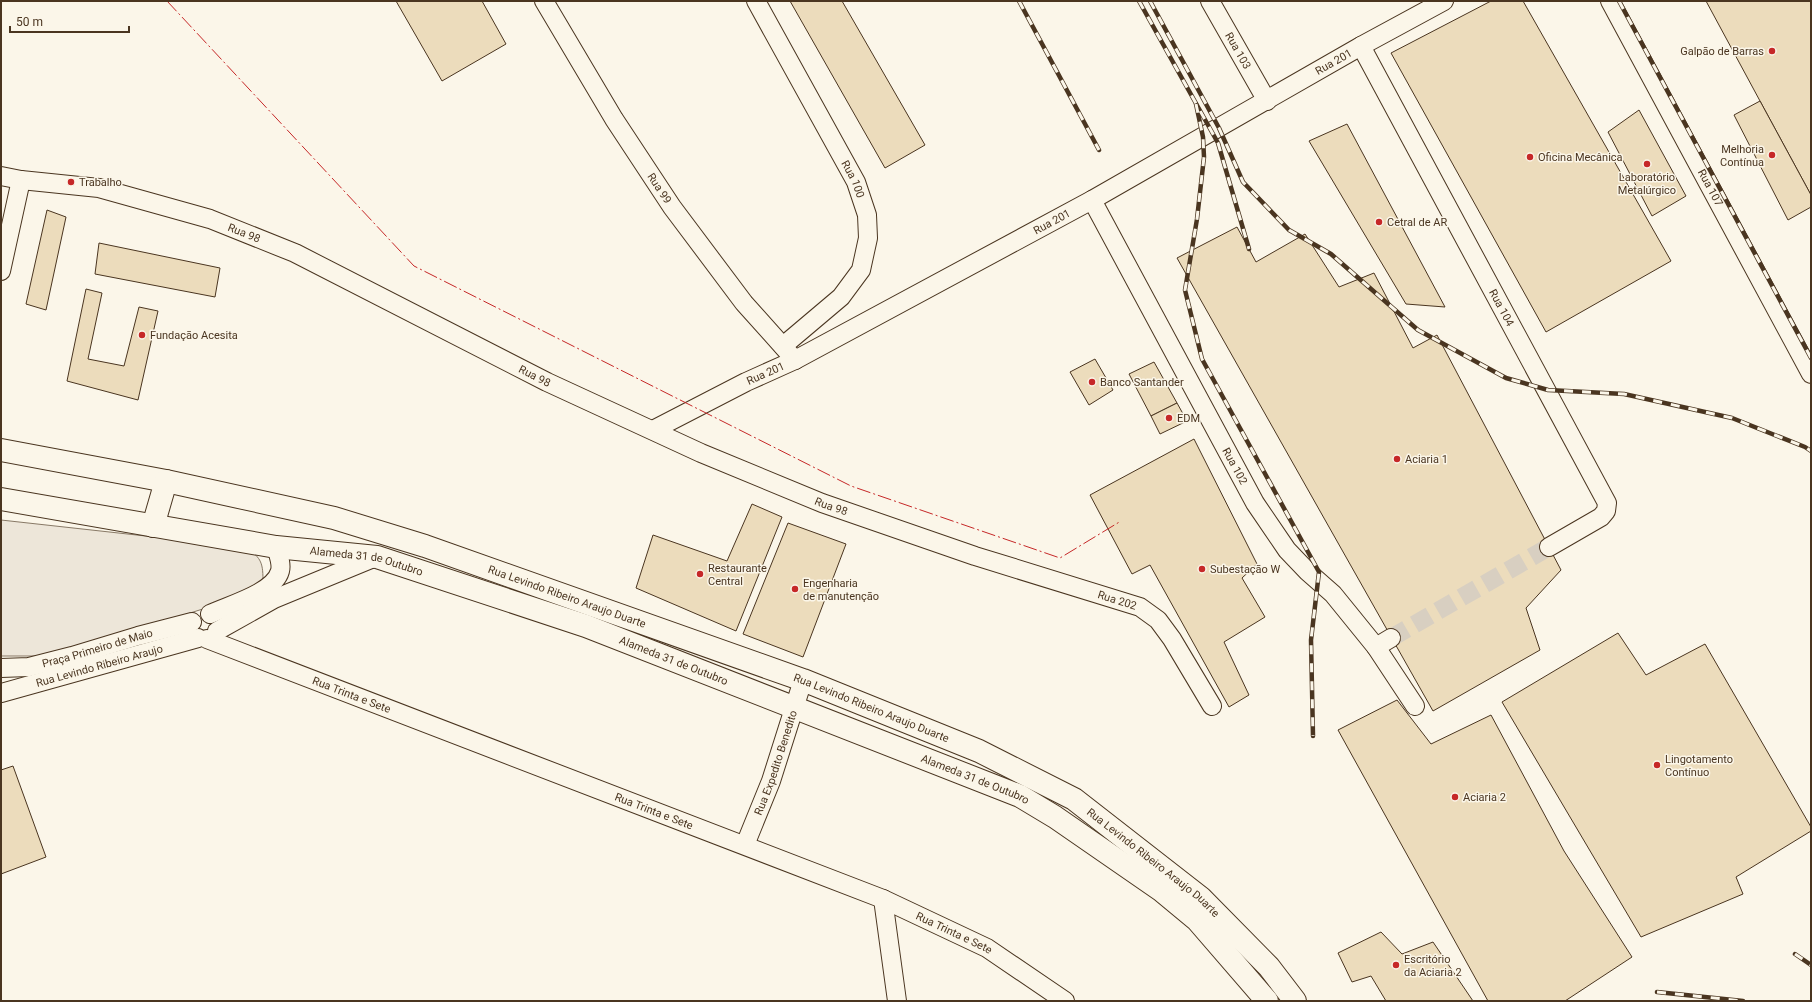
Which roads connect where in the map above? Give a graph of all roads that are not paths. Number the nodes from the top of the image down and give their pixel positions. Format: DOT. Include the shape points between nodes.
graph roads {
  1 [pos="544,1"];
  2 [pos="756,1"];
  3 [pos="1210,1"];
  4 [pos="1444,1"];
  5 [pos="1610,1"];
  6 [pos="1361,46"];
  7 [pos="1267,101"];
  8 [pos="1,176"];
  9 [pos="21,180"];
  10 [pos="1092,200"];
  11 [pos="1,271"];
  12 [pos="784,346"];
  13 [pos="795,360"];
  14 [pos="1811,374"];
  15 [pos="653,430"];
  16 [pos="1,450"];
  17 [pos="166,481"];
  18 [pos="1,499"];
  19 [pos="153,526"];
  20 [pos="276,547"];
  21 [pos="1550,547"];
  22 [pos="975,556"];
  23 [pos="377,557"];
  24 [pos="206,632"];
  25 [pos="1,668"];
  26 [pos="803,680"];
  27 [pos="1,693"];
  28 [pos="1212,706"];
  29 [pos="1415,706"];
  30 [pos="794,707"];
  31 [pos="745,845"];
  32 [pos="883,899"];
  33 [pos="1195,906"];
  34 [pos="897,1001"];
  35 [pos="1065,1001"];
  36 [pos="1267,1001"];
  37 [pos="1295,1001"];
  1 -- 12 [label="street, Rua 99" via="614,119 672,207 744,303"];
  2 -- 12 [label="street, Rua 100" via="856,182 867,215 868,238 861,270 842,297"];
  3 -- 7 [label="street, Rua 103"];
  4 -- 6 [label="street, Rua 201"];
  5 -- 14 [label="street, Rua 107"];
  6 -- 7 [label="street, Rua 201"];
  6 -- 21 [label="street, Rua 104" via="1606,498 1606,511 1601,517"];
  7 -- 10 [label="street, Rua 201"];
  8 -- 9 [label="street, Rua 98"];
  9 -- 11 [label="street"];
  9 -- 15 [label="street, Rua 98" via="99,188 210,219 295,253 547,382"];
  10 -- 13 [label="street, Rua 201"];
  10 -- 29 [label="street, Rua 102" via="1255,503 1287,550 1384,642"];
  12 -- 13 [label="street, Rua 99"];
  13 -- 15 [label="street, Rua 201"];
  15 -- 22 [label="street, Rua 98" via="822,503"];
  16 -- 17 [label="main road"];
  17 -- 19 [label="main road"];
  17 -- 26 [label="main road, Rua Levindo Ribeiro Araujo Duarte" via="334,518 426,546"];
  18 -- 19 [label="main road, Alameda 31 de Outubro"];
  19 -- 20 [label="main road, Alameda 31 de Outubro"];
  20 -- 23 [label="main road, Alameda 31 de Outubro"];
  20 -- 24 [label="street" via="280,570 275,581 263,591 210,614 201,613"];
  22 -- 28 [label="street, Rua 202" via="1140,607 1158,620 1172,639"];
  23 -- 24 [label="street, Rua Levindo Ribeiro Araujo" via="274,599"];
  23 -- 30 [label="main road, Alameda 31 de Outubro" via="586,626"];
  24 -- 25 [label="street, Praça Primeiro de Maio" via="138,636 29,667"];
  24 -- 27 [label="street, Rua Levindo Ribeiro Araujo"];
  24 -- 31 [label="street, Rua Trinta e Sete" via="230,649"];
  26 -- 30 [label="street, Rua Expedito Benedito"];
  26 -- 33 [label="main road, Rua Levindo Ribeiro Araujo Duarte" via="979,751 1074,799"];
  30 -- 31 [label="street, Rua Expedito Benedito" via="771,781"];
  30 -- 33 [label="main road, Alameda 31 de Outubro" via="1020,796 1055,817 1162,891"];
  31 -- 32 [label="street, Rua Trinta e Sete"];
  32 -- 34 [label="street"];
  32 -- 35 [label="street, Rua Trinta e Sete" via="987,948"];
  33 -- 36 [label="main road, Alameda 31 de Outubro" via="1197,920"];
  33 -- 37 [label="main road, Rua Levindo Ribeiro Araujo Duarte" via="1269,967"];
}
